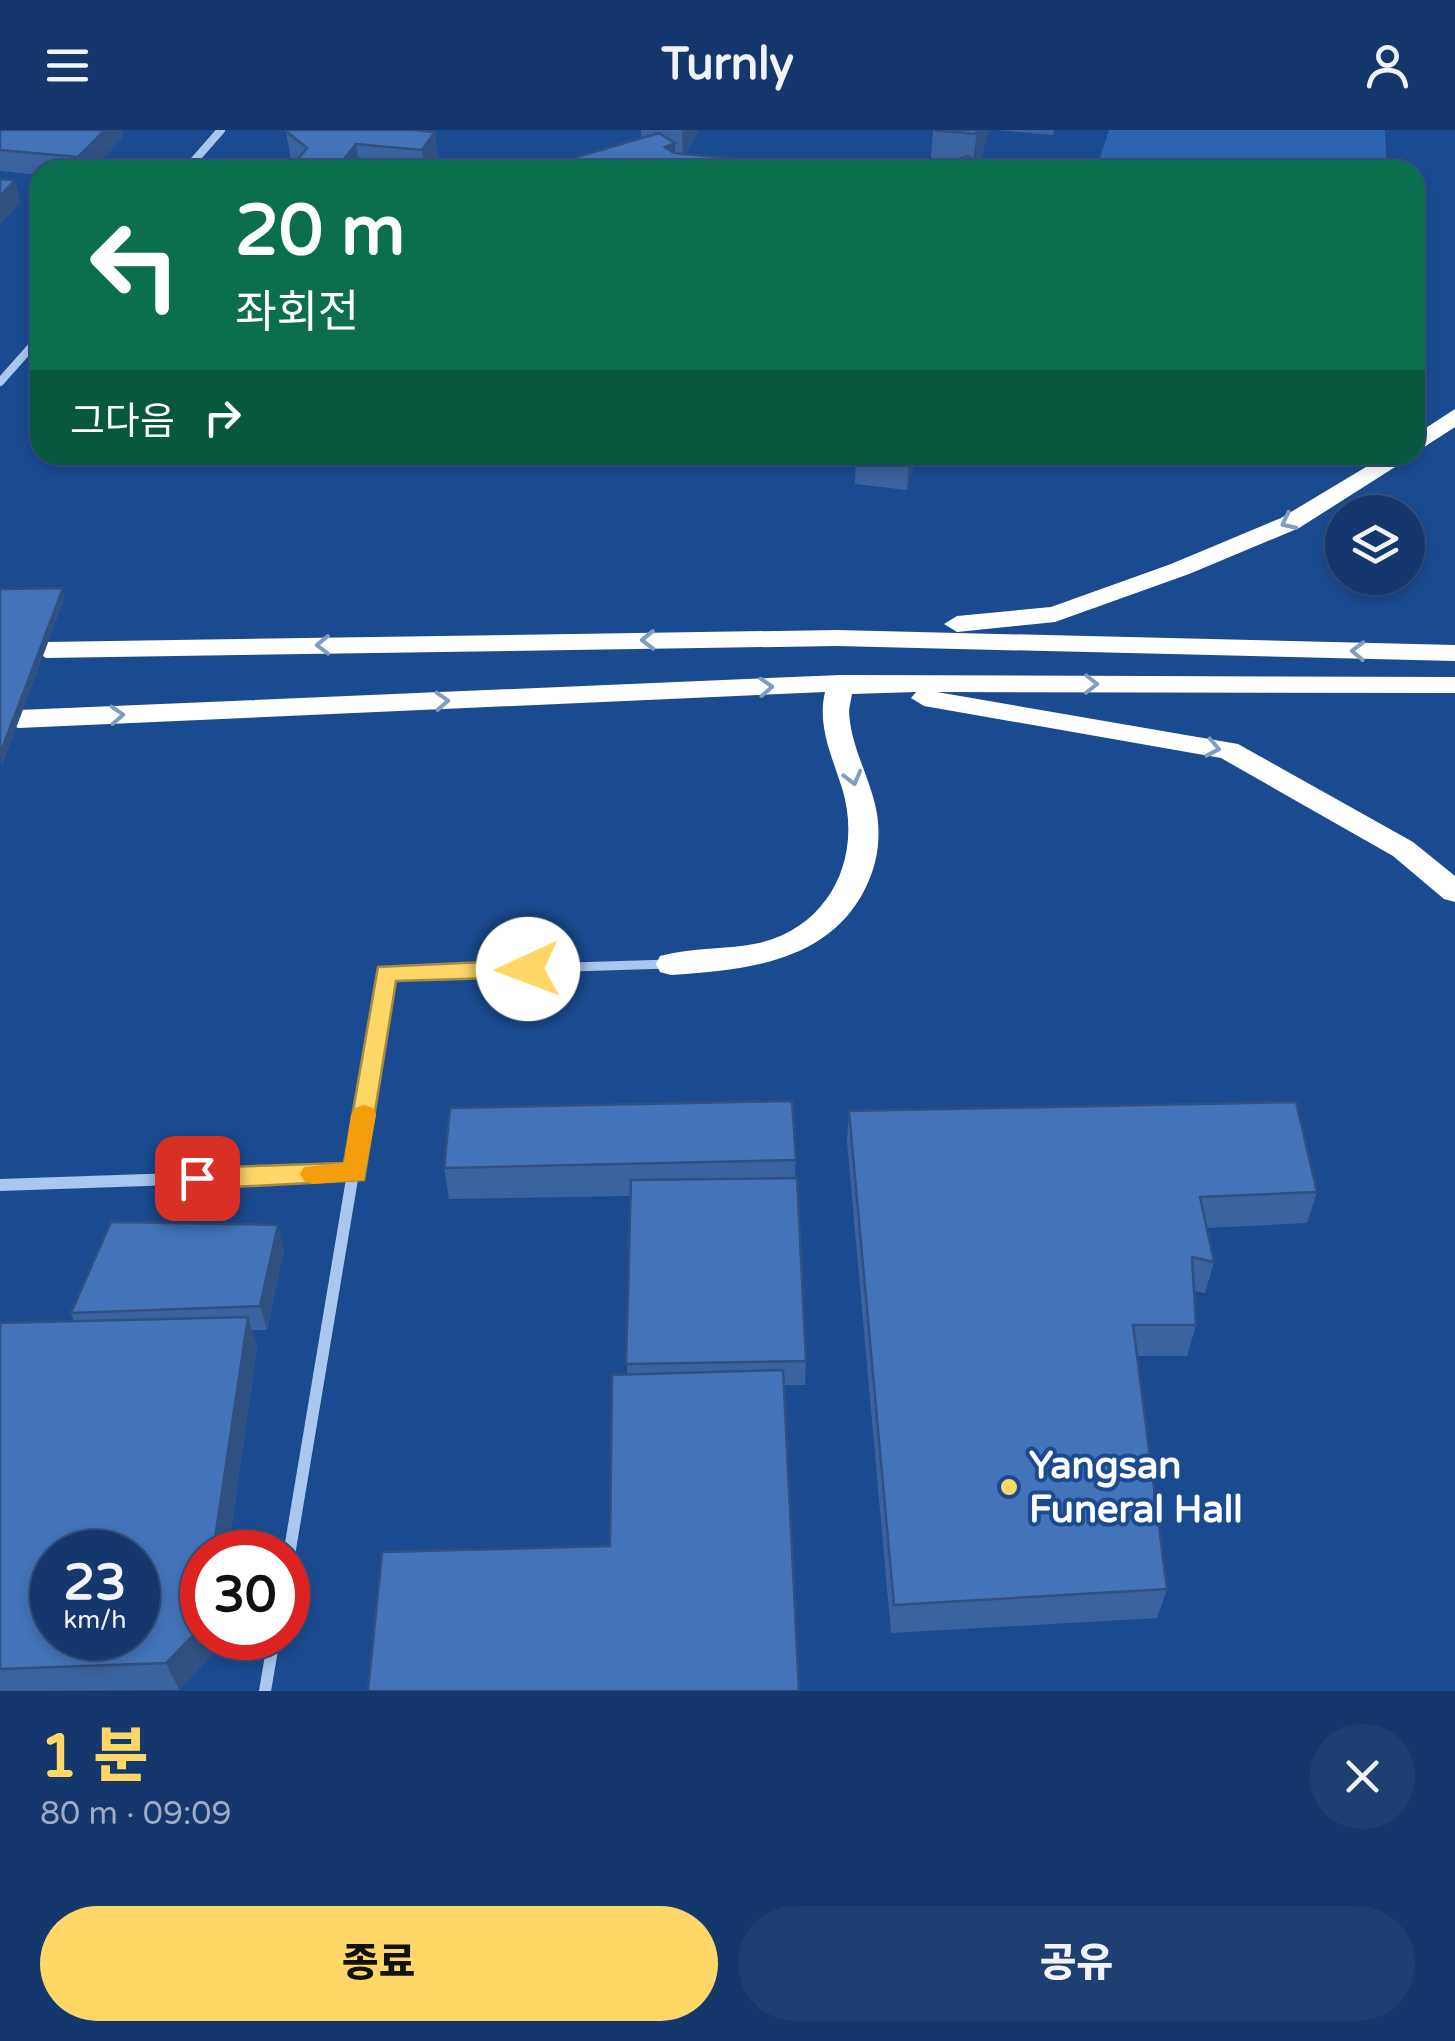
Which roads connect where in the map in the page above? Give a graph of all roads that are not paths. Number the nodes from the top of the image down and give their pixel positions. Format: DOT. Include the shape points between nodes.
graph roads {
  1 [pos="221,130"];
  2 [pos="195,160"];
  3 [pos="30,348"];
  4 [pos="0,382"];
  5 [pos="1455,416"];
  6 [pos="1425,438"];
  7 [pos="1386,465"];
  8 [pos="837,638"];
  9 [pos="46,650"];
  10 [pos="1455,653"];
  11 [pos="841,684"];
  12 [pos="1455,684"];
  13 [pos="20,719"];
  14 [pos="1455,892"];
  15 [pos="671,964"];
  16 [pos="355,1173"];
  17 [pos="0,1185"];
  18 [pos="293,1530"];
  19 [pos="270,1660"];
  20 [pos="265,1691"];
  1 -- 2 [label="street"];
  3 -- 4 [label="street"];
  5 -- 6 [label="highway"];
  7 -- 8 [label="highway, one-way" via="1290,523 1055,614"];
  8 -- 9 [label="highway, one-way"];
  10 -- 8 [label="highway, one-way"];
  11 -- 12 [label="highway, one-way"];
  13 -- 11 [label="highway, one-way"];
  11 -- 14 [label="highway, one-way" via="1228,750 1403,849"];
  11 -- 15 [label="highway, one-way" via="835,713 863,814 864,852 854,890 786,946"];
  15 -- 16 [label="street" via="386,973"];
  16 -- 17 [label="street"];
  16 -- 18 [label="street"];
  19 -- 20 [label="street"];
}
